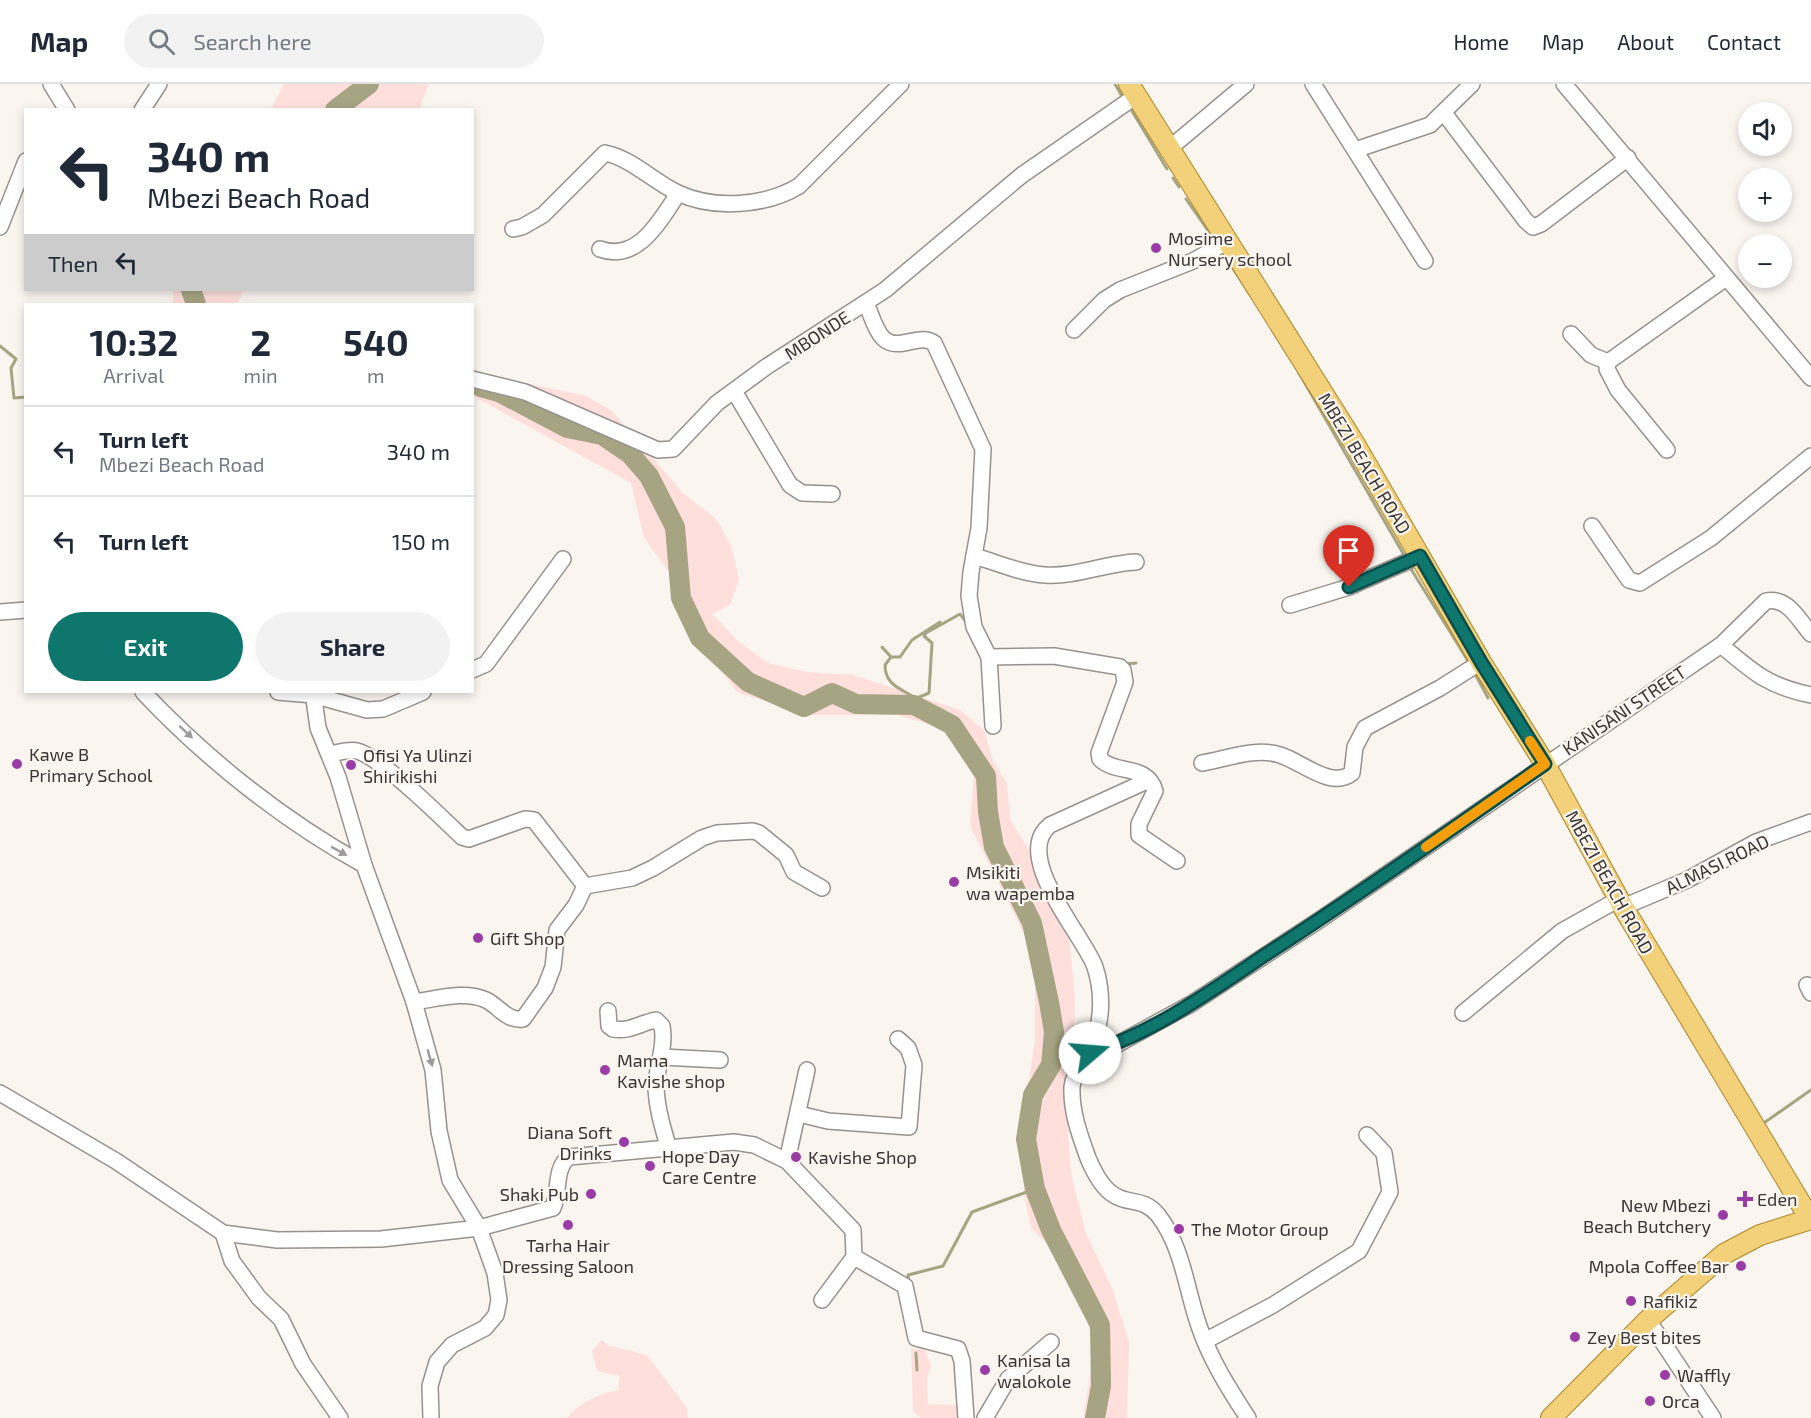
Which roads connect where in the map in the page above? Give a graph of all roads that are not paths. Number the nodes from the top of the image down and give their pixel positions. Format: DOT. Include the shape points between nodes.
graph roads {
  1 [pos="51,84"];
  2 [pos="159,84"];
  3 [pos="901,84"];
  4 [pos="1246,84"];
  5 [pos="1313,84"];
  6 [pos="1472,84"];
  7 [pos="1564,84"];
  8 [pos="1133,90"];
  9 [pos="66,108"];
  10 [pos="143,108"];
  11 [pos="1444,113"];
  12 [pos="1170,148"];
  13 [pos="1355,150"];
  14 [pos="1628,158"];
  15 [pos="24,166"];
  16 [pos="678,194"];
  17 [pos="0,227"];
  18 [pos="513,229"];
  19 [pos="1228,242"];
  20 [pos="600,249"];
  21 [pos="1425,261"];
  22 [pos="1726,278"];
  23 [pos="866,303"];
  24 [pos="1074,330"];
  25 [pos="1571,334"];
  26 [pos="1608,362"];
  27 [pos="1811,378"];
  28 [pos="474,379"];
  29 [pos="734,391"];
  30 [pos="1667,450"];
  31 [pos="1811,456"];
  32 [pos="832,494"];
  33 [pos="1592,526"];
  34 [pos="974,556"];
  35 [pos="1420,556"];
  36 [pos="563,559"];
  37 [pos="1136,562"];
  38 [pos="1290,605"];
  39 [pos="24,610"];
  40 [pos="0,612"];
  41 [pos="1811,634"];
  42 [pos="1721,645"];
  43 [pos="989,657"];
  44 [pos="1481,662"];
  45 [pos="474,669"];
  46 [pos="144,693"];
  47 [pos="313,693"];
  48 [pos="421,693"];
  49 [pos="1811,695"];
  50 [pos="993,726"];
  51 [pos="329,754"];
  52 [pos="1202,762"];
  53 [pos="1545,764"];
  54 [pos="1149,780"];
  55 [pos="1811,822"];
  56 [pos="1177,861"];
  57 [pos="364,866"];
  58 [pos="585,886"];
  59 [pos="822,888"];
  60 [pos="1621,903"];
  61 [pos="414,1002"];
  62 [pos="608,1011"];
  63 [pos="1463,1013"];
  64 [pos="898,1039"];
  65 [pos="1090,1053"];
  66 [pos="662,1057"];
  67 [pos="720,1060"];
  68 [pos="807,1070"];
  69 [pos="0,1093"];
  70 [pos="799,1114"];
  71 [pos="1367,1135"];
  72 [pos="669,1149"];
  73 [pos="787,1161"];
  74 [pos="1811,1219"];
  75 [pos="478,1228"];
  76 [pos="223,1233"];
  77 [pos="854,1257"];
  78 [pos="822,1300"];
  79 [pos="1648,1320"];
  80 [pos="1205,1341"];
  81 [pos="1051,1342"];
  82 [pos="340,1418"];
  83 [pos="431,1418"];
  84 [pos="966,1418"];
  85 [pos="985,1418"];
  86 [pos="1248,1418"];
  87 [pos="1552,1418"];
  88 [pos="1713,1418"];
  1 -- 9 [label="street"];
  2 -- 10 [label="street"];
  3 -- 16 [label="street" via="799,186 786,194 733,203"];
  4 -- 12 [label="street"];
  5 -- 13 [label="street"];
  6 -- 11 [label="street"];
  7 -- 14 [label="street"];
  8 -- 12 [label="main road, MBEZI BEACH ROAD"];
  8 -- 23 [label="street, MBONDE"];
  11 -- 13 [label="street" via="1430,125"];
  11 -- 14 [label="street" via="1533,227"];
  12 -- 19 [label="main road, MBEZI BEACH ROAD"];
  13 -- 21 [label="street"];
  14 -- 22 [label="street"];
  15 -- 17 [label="street"];
  16 -- 18 [label="street" via="605,153 543,215"];
  16 -- 20 [label="street" via="653,231 631,248 612,254"];
  19 -- 24 [label="street" via="1193,261 1120,290"];
  19 -- 35 [label="main road, MBEZI BEACH ROAD" via="1294,344"];
  22 -- 26 [label="street"];
  22 -- 27 [label="street"];
  23 -- 29 [label="street, MBONDE"];
  23 -- 34 [label="street" via="880,335 889,342 928,339 934,343 980,442 983,462"];
  25 -- 26 [label="street" via="1591,355"];
  26 -- 30 [label="street" via="1607,369 1618,390"];
  28 -- 29 [label="street, MBONDE" via="525,392 666,451 673,449 717,403"];
  29 -- 32 [label="street" via="790,485 802,493"];
  31 -- 33 [label="street" via="1711,538 1640,583 1629,580"];
  34 -- 37 [label="street" via="1042,575"];
  34 -- 43 [label="street" via="970,615"];
  35 -- 38 [label="street" via="1349,587"];
  35 -- 44 [label="main road, MBEZI BEACH ROAD"];
  36 -- 45 [label="street" via="486,664"];
  39 -- 40 [label="street"];
  41 -- 42 [label="street, KANISANI STREET" via="1785,603 1773,600 1766,601"];
  42 -- 49 [label="street" via="1766,681"];
  42 -- 53 [label="street, KANISANI STREET"];
  43 -- 50 [label="street"];
  43 -- 54 [label="street" via="1054,656 1120,667 1125,682 1100,759 1105,764 1138,772"];
  44 -- 52 [label="street" via="1365,728 1356,747 1352,773 1345,779 1332,778 1267,751"];
  44 -- 53 [label="main road, MBEZI BEACH ROAD"];
  46 -- 57 [label="street, one-way" via="256,793 319,840"];
  47 -- 48 [label="street" via="348,706 382,709"];
  47 -- 51 [label="street" via="318,728"];
  51 -- 57 [label="street" via="354,823"];
  51 -- 58 [label="street" via="358,751 395,776 462,837 469,839 525,819 534,820"];
  53 -- 60 [label="main road, MBEZI BEACH ROAD"];
  53 -- 65 [label="street, KANISANI STREET" via="1191,1004 1116,1044"];
  54 -- 56 [label="street" via="1155,791 1139,824 1138,835"];
  54 -- 65 [label="street" via="1050,825 1040,844 1047,883 1095,968 1102,1010"];
  55 -- 60 [label="street, ALMASI ROAD" via="1756,842 1687,879"];
  57 -- 61 [label="street"];
  58 -- 59 [label="street" via="632,878 717,833 753,831 786,855 794,872"];
  58 -- 61 [label="street" via="561,921 545,988 523,1019 509,1017 486,1000 470,996"];
  60 -- 63 [label="street, ALMASI ROAD" via="1562,931"];
  60 -- 74 [label="main road, MBEZI BEACH ROAD"];
  61 -- 75 [label="street, one-way" via="433,1070 439,1131 450,1180"];
  62 -- 66 [label="street" via="609,1026 613,1029 640,1028 656,1020 664,1034"];
  64 -- 70 [label="street" via="908,1048 914,1065 909,1127 828,1121"];
  65 -- 80 [label="street" via="1072,1085 1075,1119 1089,1160 1115,1196 1142,1201 1157,1213 1170,1233"];
  66 -- 67 [label="street"];
  66 -- 72 [label="street" via="656,1086"];
  68 -- 70 [label="street"];
  69 -- 76 [label="street" via="117,1161"];
  70 -- 73 [label="street"];
  71 -- 80 [label="street" via="1384,1153 1389,1192 1359,1251 1273,1305"];
  72 -- 73 [label="street" via="734,1142 754,1145"];
  72 -- 75 [label="street" via="569,1157 560,1168 554,1208"];
  73 -- 77 [label="street" via="853,1230"];
  74 -- 79 [label="main road" via="1760,1235 1724,1254"];
  75 -- 76 [label="street" via="381,1239 277,1240"];
  75 -- 83 [label="street" via="495,1273 499,1300 496,1315 485,1328 452,1345 437,1362 430,1386"];
  76 -- 82 [label="street" via="232,1261 259,1298 281,1319 303,1364"];
  77 -- 78 [label="street"];
  77 -- 84 [label="street" via="905,1286 916,1338 958,1349"];
  79 -- 87 [label="main road"];
  79 -- 88 [label="street"];
  80 -- 86 [label="street"];
  81 -- 85 [label="street" via="1008,1379"];
}
